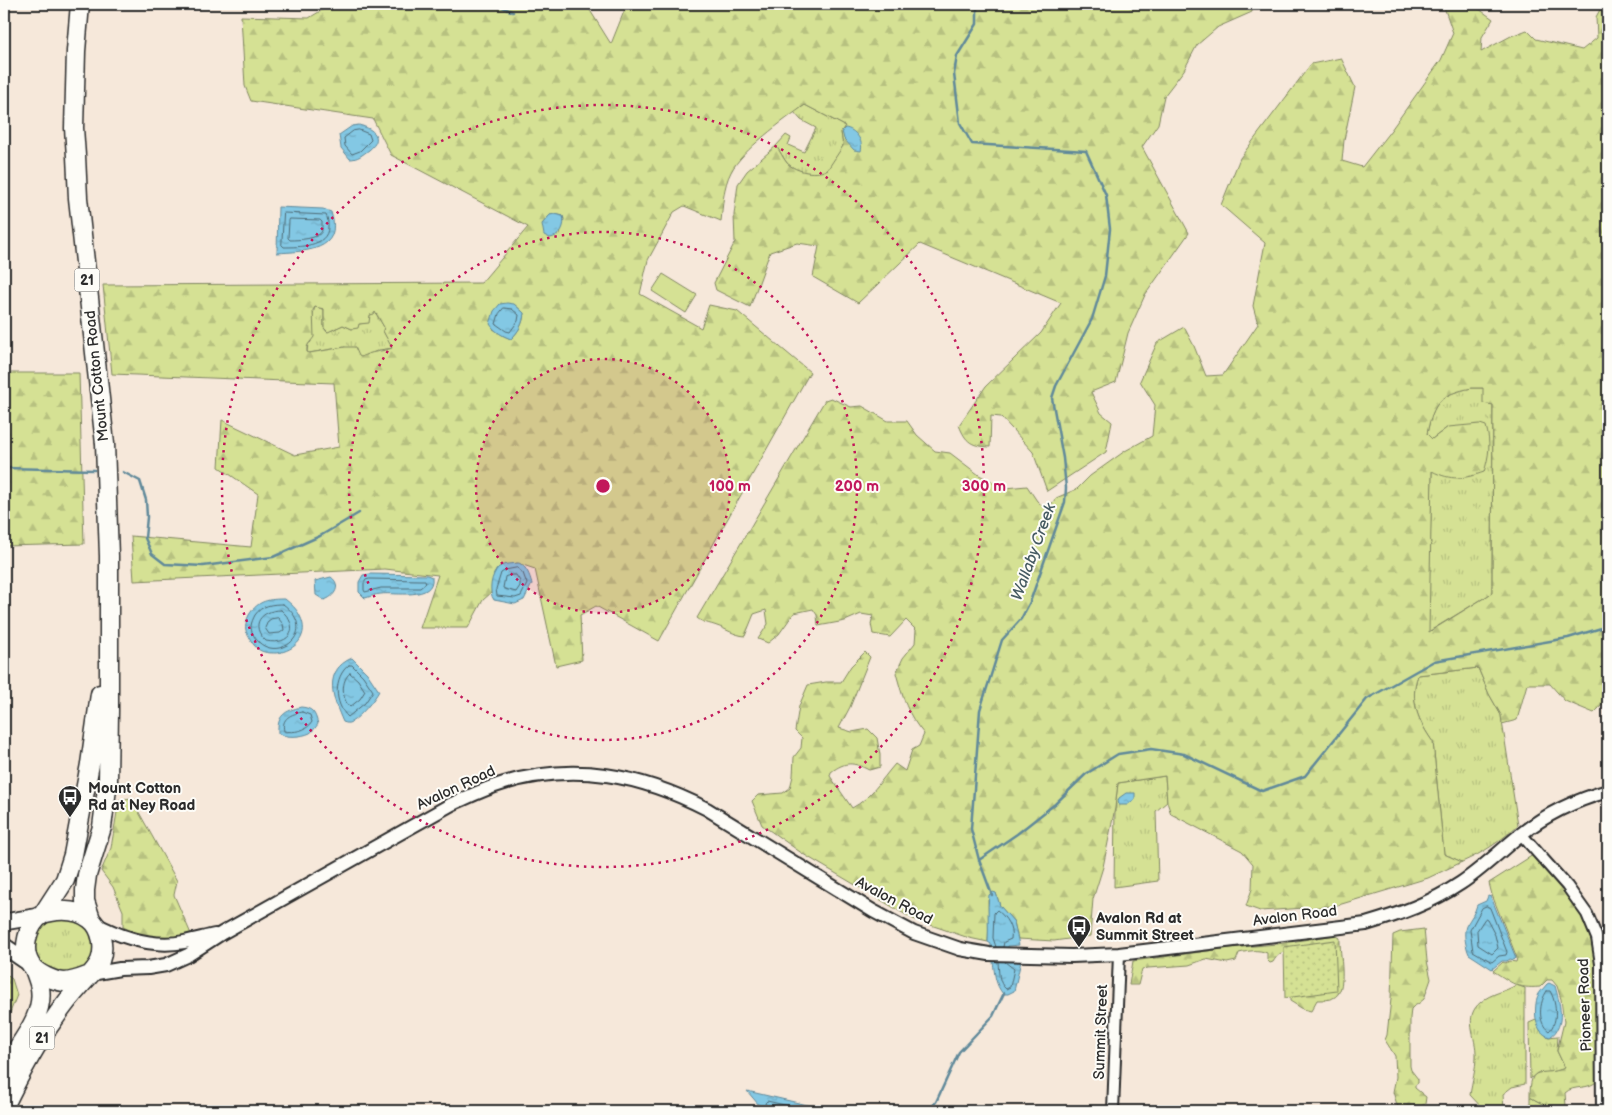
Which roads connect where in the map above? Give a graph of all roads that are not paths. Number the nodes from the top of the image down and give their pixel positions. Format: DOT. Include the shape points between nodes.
graph roads {
  1 [pos="80,4"];
  2 [pos="108,629"];
  3 [pos="1608,791"];
  4 [pos="1524,837"];
  5 [pos="42,915"];
  6 [pos="92,921"];
  7 [pos="4,922"];
  8 [pos="222,933"];
  9 [pos="4,946"];
  10 [pos="1119,954"];
  11 [pos="32,967"];
  12 [pos="90,974"];
  13 [pos="4,1070"];
  14 [pos="4,1107"];
  15 [pos="1113,1111"];
  16 [pos="1602,1111"];
  1 -- 2 [label="highway, Mount Cotton Road / 21" via="74,128 78,198 105,444"];
  2 -- 5 [label="highway, Mount Cotton Road / 21" via="74,855 65,880"];
  2 -- 6 [label="highway, Mount Cotton Road / 21" via="108,781 102,827 84,890"];
  3 -- 4 [label="street" via="1574,802 1540,821"];
  4 -- 10 [label="street, Avalon Road" via="1477,879 1402,913 1366,924"];
  4 -- 16 [label="street, Pioneer Road" via="1567,886 1587,914 1597,938 1601,964"];
  5 -- 6 [label="highway" via="68,911"];
  5 -- 7 [label="main road"];
  5 -- 11 [label="highway, 21" via="28,936 26,948"];
  6 -- 8 [label="street, Avalon Road" via="119,935 156,943 184,942"];
  6 -- 12 [label="highway, 21" via="102,945 100,960"];
  8 -- 10 [label="street, Avalon Road" via="452,804 503,783 532,776 581,772 637,780 680,796 873,911 914,933 960,949 1008,956"];
  8 -- 12 [label="street, Avalon Road" via="166,965"];
  9 -- 11 [label="main road"];
  10 -- 15 [label="street, Summit Street"];
  11 -- 12 [label="highway" via="62,982"];
  11 -- 13 [label="highway, 21" via="40,987 40,1005 33,1026"];
  12 -- 14 [label="highway, 21" via="45,1033"];
}
